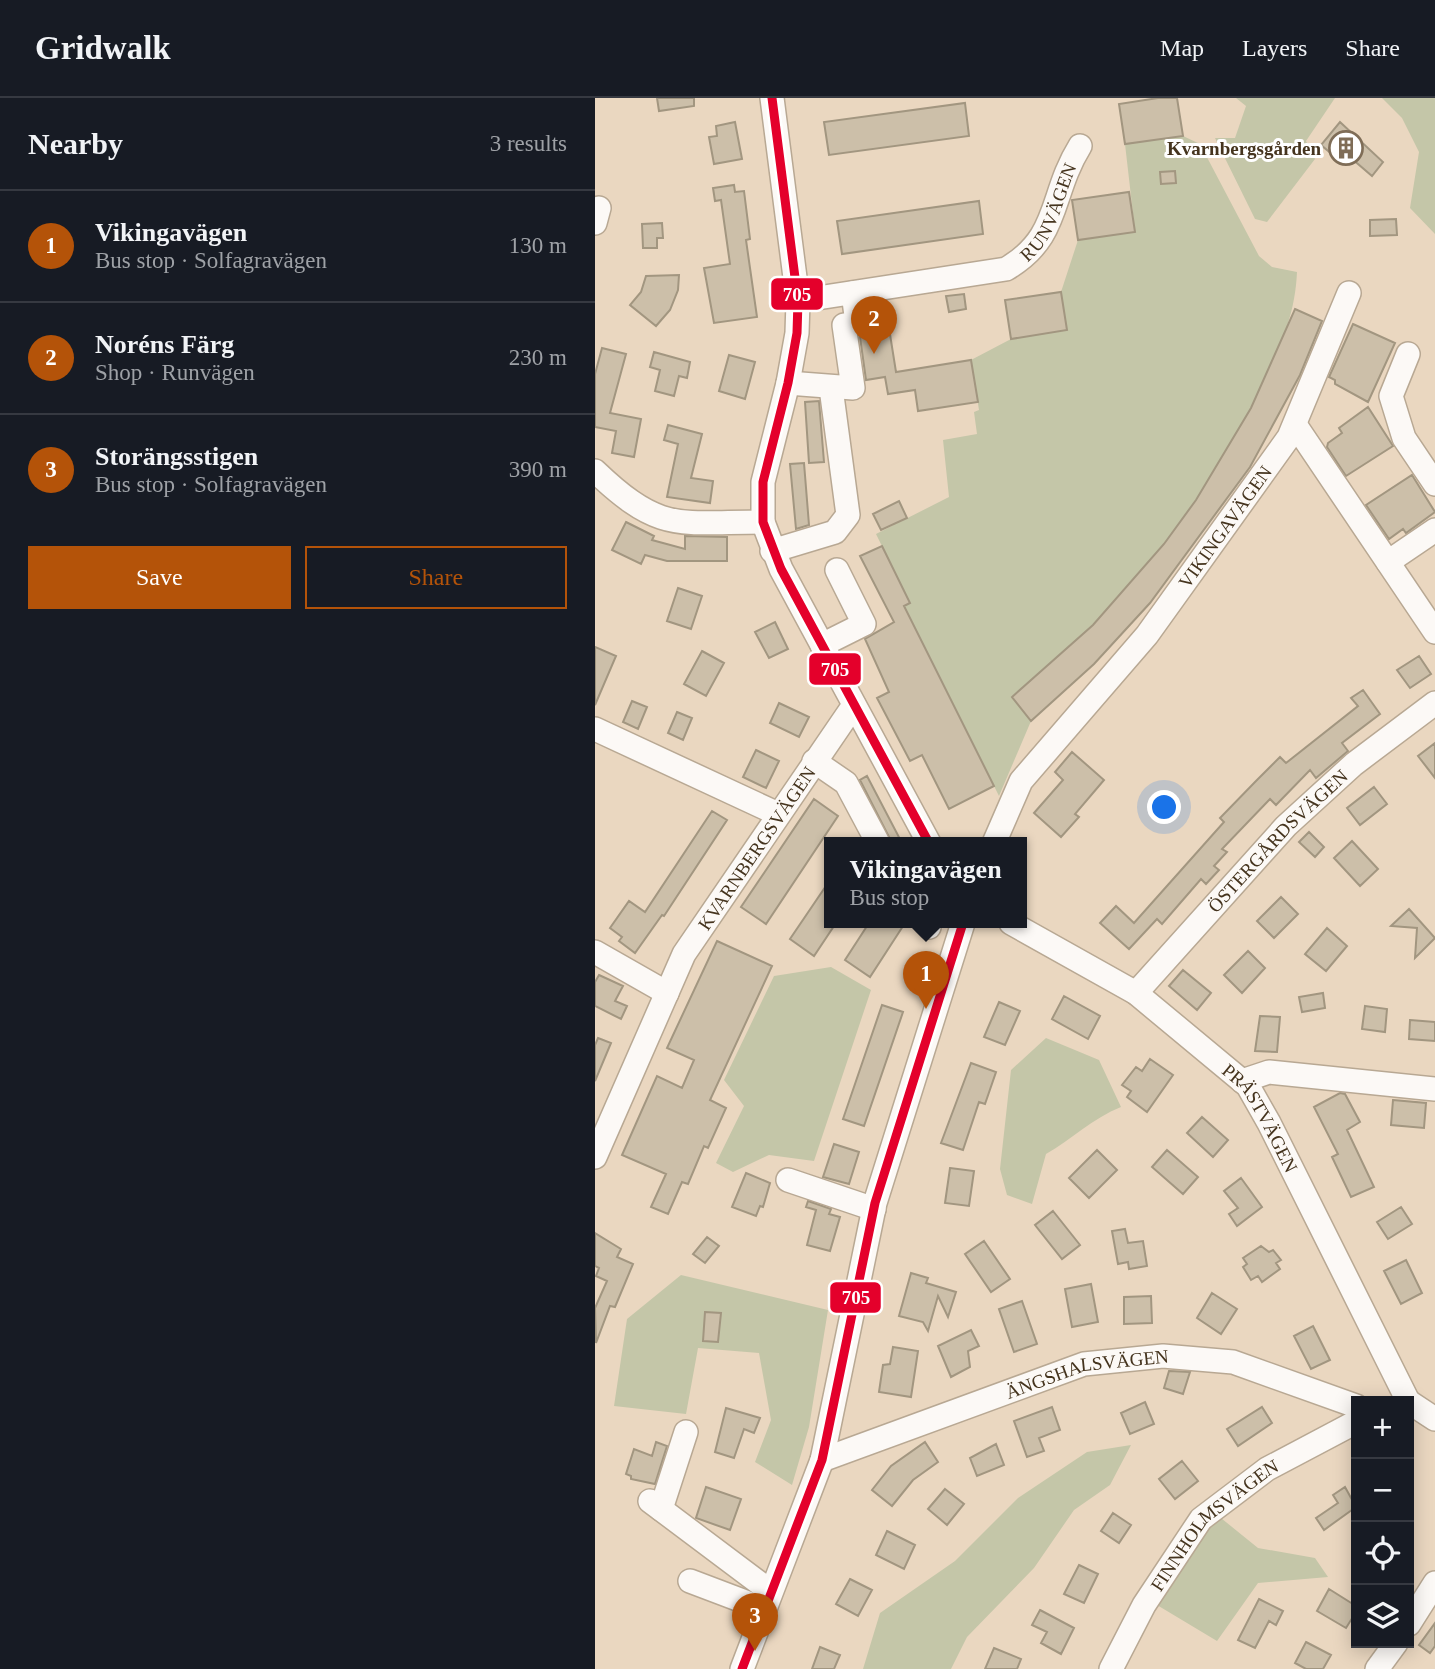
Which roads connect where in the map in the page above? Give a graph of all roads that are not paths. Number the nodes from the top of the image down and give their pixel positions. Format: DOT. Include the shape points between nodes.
graph roads {
  1 [pos="772,98"];
  2 [pos="1080,146"];
  3 [pos="853,293"];
  4 [pos="1349,293"];
  5 [pos="798,300"];
  6 [pos="1408,354"];
  7 [pos="788,383"];
  8 [pos="831,388"];
  9 [pos="1296,426"];
  10 [pos="595,471"];
  11 [pos="1435,484"];
  12 [pos="763,522"];
  13 [pos="1435,530"];
  14 [pos="772,551"];
  15 [pos="1388,562"];
  16 [pos="837,570"];
  17 [pos="1435,632"];
  18 [pos="822,645"];
  19 [pos="1435,703"];
  20 [pos="854,705"];
  21 [pos="595,729"];
  22 [pos="814,761"];
  23 [pos="778,814"];
  24 [pos="875,837"];
  25 [pos="926,837"];
  26 [pos="996,837"];
  27 [pos="962,928"];
  28 [pos="1020,928"];
  29 [pos="595,952"];
  30 [pos="667,993"];
  31 [pos="1136,993"];
  32 [pos="1242,1081"];
  33 [pos="1435,1089"];
  34 [pos="595,1157"];
  35 [pos="788,1180"];
  36 [pos="874,1209"];
  37 [pos="1405,1396"];
  38 [pos="1351,1404"];
  39 [pos="1414,1406"];
  40 [pos="1435,1419"];
  41 [pos="1351,1425"];
  42 [pos="686,1432"];
  43 [pos="822,1460"];
  44 [pos="689,1581"];
  45 [pos="1431,1597"];
  46 [pos="767,1600"];
  47 [pos="1414,1618"];
  48 [pos="1392,1648"];
  49 [pos="742,1669"];
  50 [pos="1111,1669"];
  51 [pos="1377,1669"];
  1 -- 5 [label="street"];
  2 -- 3 [label="street, RUNVÄGEN" via="1065,170 1045,234 1028,256 1006,269"];
  3 -- 5 [label="street, RUNVÄGEN"];
  3 -- 8 [label="street" via="857,323 844,325 853,388"];
  4 -- 9 [label="street, VIKINGAVÄGEN"];
  5 -- 7 [label="street"];
  6 -- 11 [label="street" via="1391,396 1404,438"];
  7 -- 8 [label="street"];
  7 -- 12 [label="street" via="763,482"];
  8 -- 14 [label="street" via="848,515 835,532"];
  9 -- 15 [label="street"];
  9 -- 26 [label="street, VIKINGAVÄGEN" via="1144,638 1021,781"];
  10 -- 12 [label="street" via="627,501 655,517 701,523"];
  12 -- 14 [label="street"];
  13 -- 15 [label="street"];
  14 -- 18 [label="street"];
  15 -- 17 [label="street"];
  16 -- 18 [label="street" via="863,624"];
  18 -- 20 [label="street"];
  19 -- 31 [label="street, ÖSTERGÅRDSVÄGEN" via="1354,764 1286,826"];
  20 -- 22 [label="street, KVARNBERGSVÄGEN"];
  20 -- 25 [label="street"];
  21 -- 23 [label="street"];
  22 -- 23 [label="street, KVARNBERGSVÄGEN"];
  22 -- 24 [label="street" via="846,783"];
  23 -- 30 [label="street, KVARNBERGSVÄGEN" via="684,954"];
  27 -- 36 [label="street"];
  28 -- 31 [label="street, PRÄSTVÄGEN"];
  29 -- 30 [label="street"];
  30 -- 34 [label="street, KVARNBERGSVÄGEN"];
  31 -- 32 [label="street, PRÄSTVÄGEN"];
  32 -- 33 [label="street" via="1269,1072"];
  32 -- 37 [label="street, PRÄSTVÄGEN" via="1269,1123"];
  35 -- 36 [label="street"];
  36 -- 43 [label="street"];
  38 -- 43 [label="street, ÄNGSHALSVÄGEN" via="1233,1362 1163,1356 1084,1364"];
  39 -- 40 [label="street, PRÄSTVÄGEN"];
  41 -- 50 [label="street, FINNHOLMSVÄGEN" via="1267,1469 1201,1519 1144,1605"];
  42 -- 46 [label="street" via="655,1505"];
  43 -- 46 [label="street"];
  44 -- 46 [label="street"];
  45 -- 47 [label="street"];
  46 -- 49 [label="street"];
  48 -- 51 [label="street"];
}
